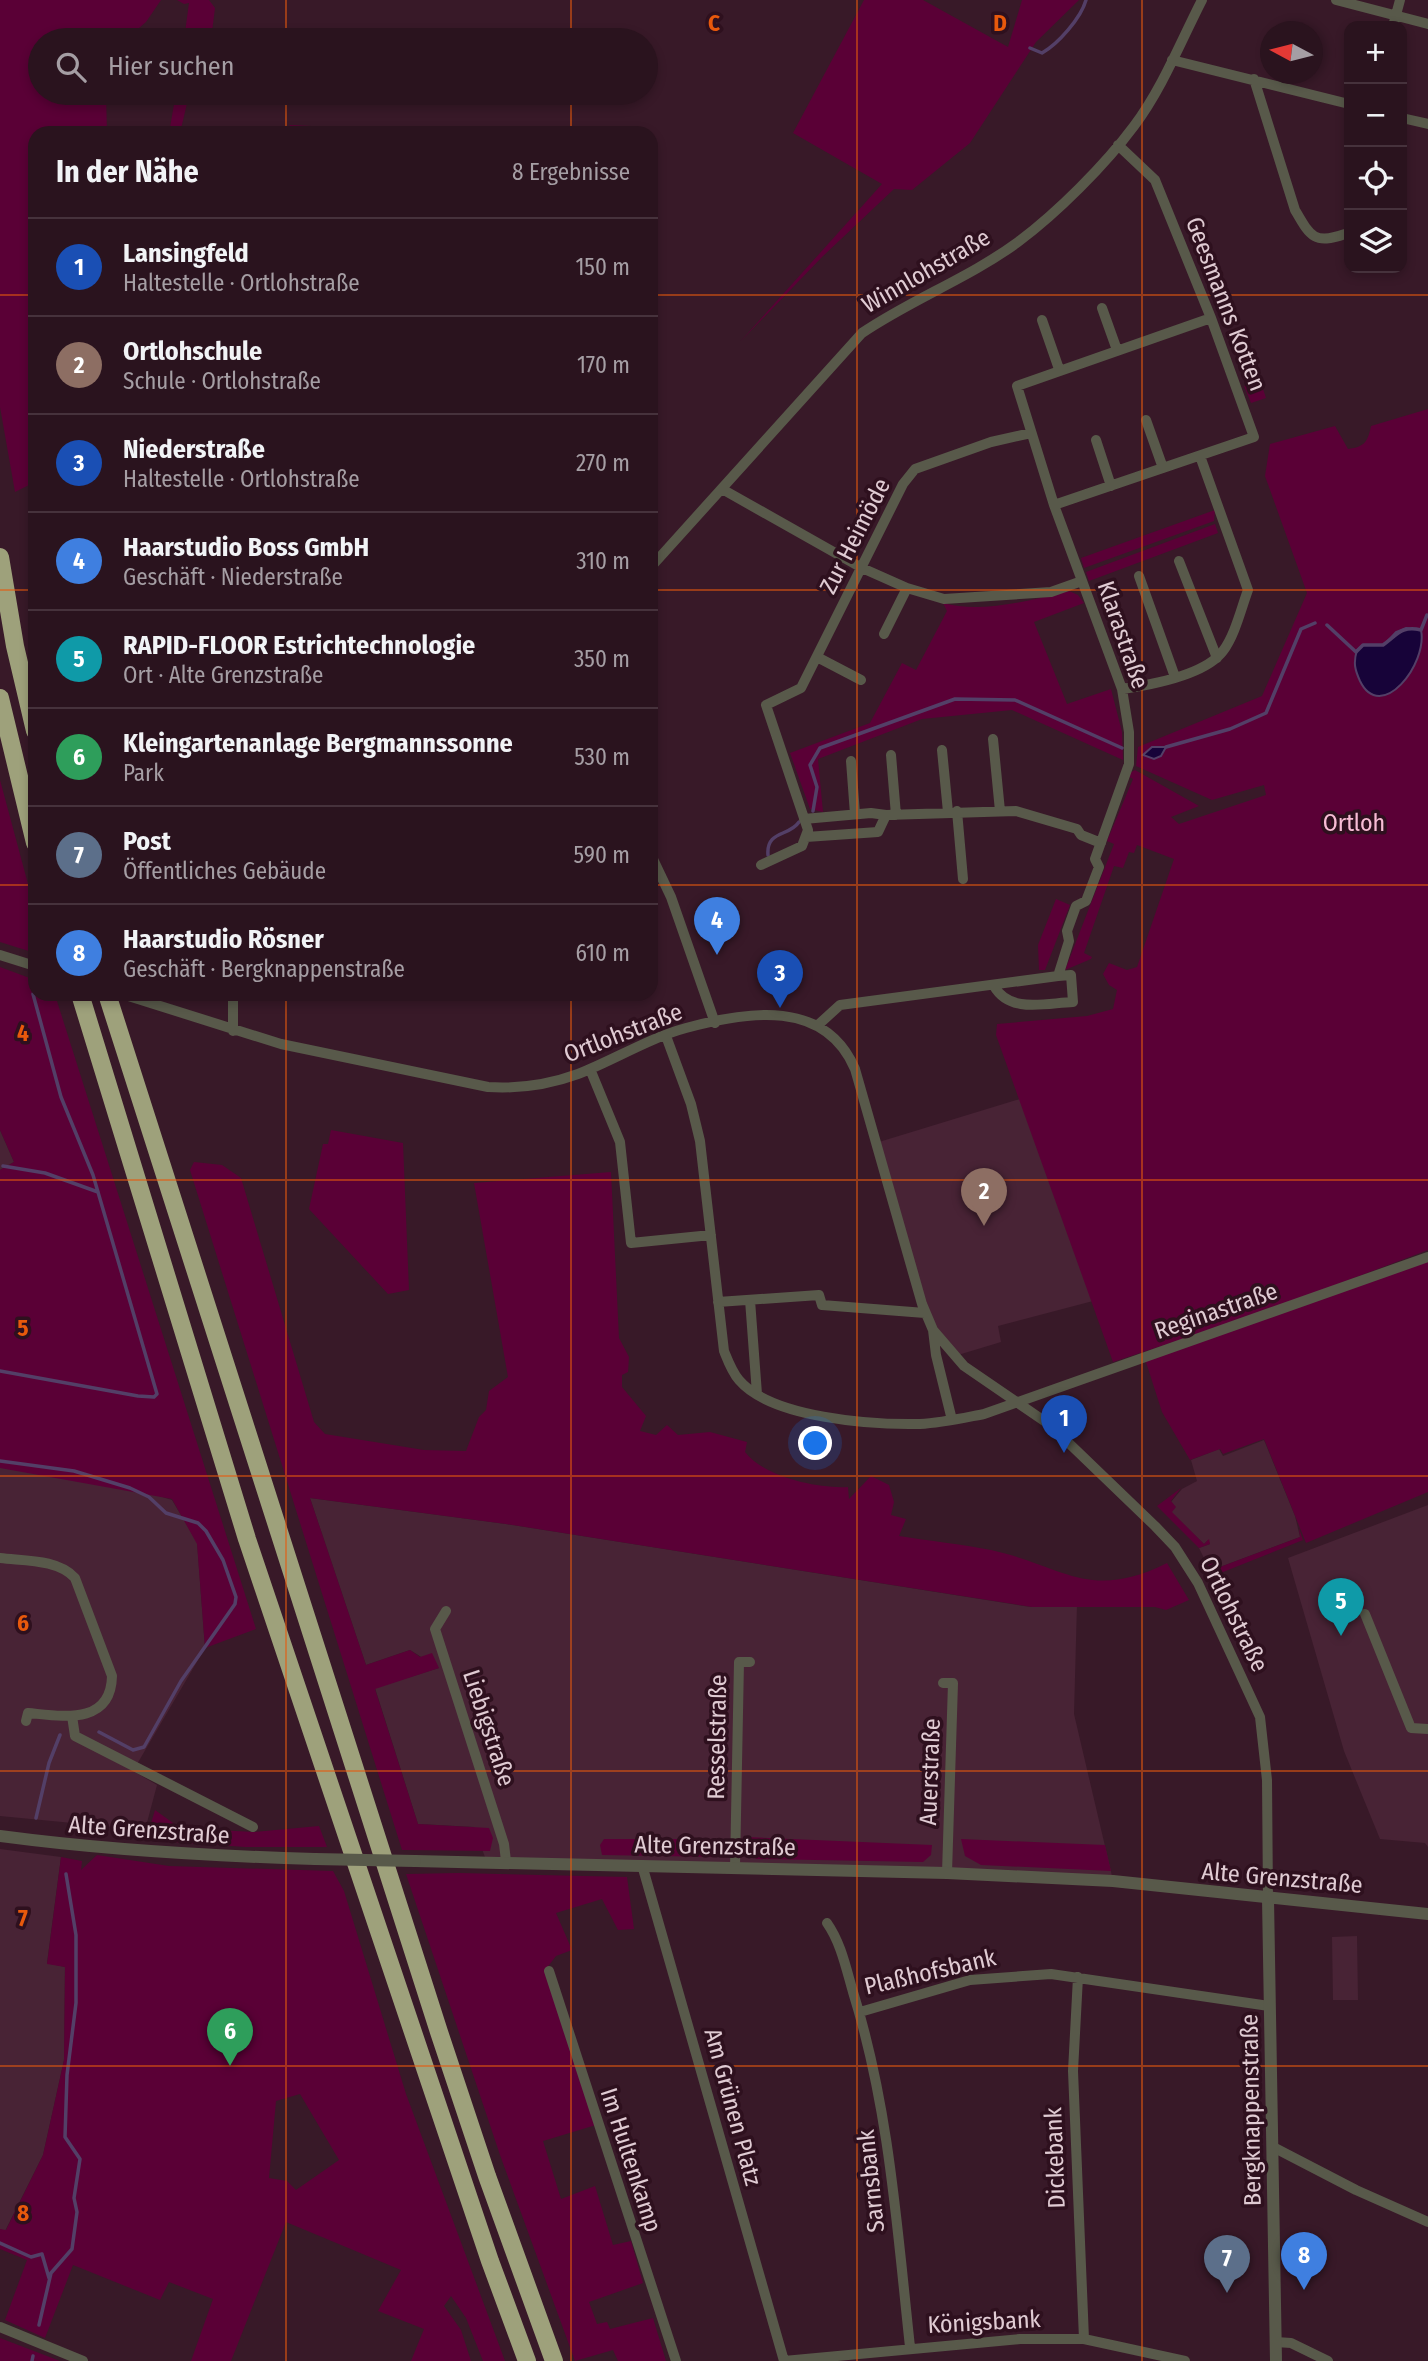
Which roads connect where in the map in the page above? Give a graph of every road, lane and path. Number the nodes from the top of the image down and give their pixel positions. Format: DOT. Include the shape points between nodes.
graph roads {
  1 [pos="1202,0"];
  2 [pos="1400,0"];
  3 [pos="1341,1"];
  4 [pos="1391,21"];
  5 [pos="1394,21"];
  6 [pos="1407,23"];
  7 [pos="1428,24"];
  8 [pos="1171,60"];
  9 [pos="1254,79"];
  10 [pos="1344,103"];
  11 [pos="1407,119"];
  12 [pos="1428,124"];
  13 [pos="1118,145"];
  14 [pos="1344,234"];
  15 [pos="1102,308"];
  16 [pos="1211,318"];
  17 [pos="1042,320"];
  18 [pos="1116,350"];
  19 [pos="1059,369"];
  20 [pos="1146,420"];
  21 [pos="1031,433"];
  22 [pos="1096,440"];
  23 [pos="1200,456"];
  24 [pos="1163,468"];
  25 [pos="1111,486"];
  26 [pos="722,489"];
  27 [pos="1054,505"];
  28 [pos="0,556"];
  29 [pos="658,559"];
  30 [pos="1179,561"];
  31 [pos="862,568"];
  32 [pos="1139,576"];
  33 [pos="1082,580"];
  34 [pos="908,588"];
  35 [pos="884,634"];
  36 [pos="817,657"];
  37 [pos="1217,658"];
  38 [pos="1175,677"];
  39 [pos="861,680"];
  40 [pos="1122,689"];
  41 [pos="0,698"];
  42 [pos="28,701"];
  43 [pos="993,739"];
  44 [pos="942,750"];
  45 [pos="891,755"];
  46 [pos="851,761"];
  47 [pos="952,811"];
  48 [pos="1000,811"];
  49 [pos="28,814"];
  50 [pos="855,814"];
  51 [pos="891,815"];
  52 [pos="804,819"];
  53 [pos="806,836"];
  54 [pos="1101,843"];
  55 [pos="761,865"];
  56 [pos="658,870"];
  57 [pos="963,879"];
  58 [pos="0,955"];
  59 [pos="28,964"];
  60 [pos="1058,976"];
  61 [pos="994,986"];
  62 [pos="82,1001"];
  63 [pos="109,1001"];
  64 [pos="144,1001"];
  65 [pos="233,1001"];
  66 [pos="715,1023"];
  67 [pos="818,1025"];
  68 [pos="233,1031"];
  69 [pos="666,1036"];
  70 [pos="590,1069"];
  71 [pos="711,1236"];
  72 [pos="1428,1257"];
  73 [pos="750,1300"];
  74 [pos="718,1302"];
  75 [pos="925,1313"];
  76 [pos="933,1330"];
  77 [pos="757,1394"];
  78 [pos="1016,1401"];
  79 [pos="952,1420"];
  80 [pos="0,1558"];
  81 [pos="446,1611"];
  82 [pos="1365,1614"];
  83 [pos="750,1662"];
  84 [pos="943,1683"];
  85 [pos="72,1716"];
  86 [pos="26,1721"];
  87 [pos="1428,1729"];
  88 [pos="253,1827"];
  89 [pos="0,1836"];
  90 [pos="506,1861"];
  91 [pos="642,1865"];
  92 [pos="735,1867"];
  93 [pos="947,1872"];
  94 [pos="1268,1899"];
  95 [pos="1428,1914"];
  96 [pos="827,1923"];
  97 [pos="549,1971"];
  98 [pos="1077,1977"];
  99 [pos="1269,2006"];
  100 [pos="860,2012"];
  101 [pos="1273,2147"];
  102 [pos="1428,2222"];
  103 [pos="0,2327"];
  104 [pos="1084,2339"];
  105 [pos="1276,2342"];
  106 [pos="910,2347"];
  107 [pos="83,2361"];
  108 [pos="527,2361"];
  109 [pos="554,2361"];
  110 [pos="676,2361"];
  111 [pos="784,2361"];
  112 [pos="1185,2361"];
  113 [pos="1276,2361"];
  114 [pos="1328,2361"];
  1 -- 8 [label="street, Winnlohstraße"];
  2 -- 5 [label="street"];
  3 -- 4 [label="street"];
  6 -- 7 [label="street"];
  8 -- 9 [label="street"];
  8 -- 13 [label="street, Winnlohstraße"];
  9 -- 10 [label="street"];
  9 -- 14 [label="street" via="1295,210 1311,235 1326,240"];
  11 -- 12 [label="street"];
  13 -- 16 [label="street, Geesmanns Kotten" via="1155,180"];
  13 -- 26 [label="street, Winnlohstraße" via="1019,242 862,333"];
  15 -- 18 [label="street"];
  16 -- 18 [label="street, Klarastraße"];
  16 -- 23 [label="street, Geesmanns Kotten" via="1254,436"];
  17 -- 19 [label="street"];
  18 -- 19 [label="street, Klarastraße"];
  19 -- 21 [label="street, Klarastraße" via="1017,386"];
  20 -- 24 [label="street"];
  21 -- 27 [label="street, Klarastraße"];
  21 -- 31 [label="street, Zur Heimöde" via="915,469"];
  22 -- 25 [label="street"];
  23 -- 24 [label="street, Geesmanns Kotten"];
  23 -- 37 [label="street" via="1248,590 1225,649"];
  24 -- 25 [label="street, Geesmanns Kotten"];
  25 -- 27 [label="street, Geesmanns Kotten"];
  26 -- 29 [label="street, Winnlohstraße"];
  26 -- 31 [label="street"];
  27 -- 33 [label="street, Klarastraße"];
  28 -- 42 [label="highway"];
  30 -- 37 [label="street"];
  31 -- 34 [label="street"];
  31 -- 36 [label="street, Zur Heimöde"];
  32 -- 38 [label="street"];
  33 -- 34 [label="street" via="1051,592 944,599"];
  33 -- 40 [label="street, Klarastraße"];
  34 -- 35 [label="street"];
  36 -- 39 [label="street"];
  36 -- 52 [label="street, Zur Heimöde" via="801,688 766,705"];
  37 -- 38 [label="street"];
  38 -- 40 [label="street"];
  40 -- 54 [label="street, Klarastraße" via="1129,764"];
  41 -- 49 [label="highway"];
  43 -- 48 [label="street"];
  44 -- 47 [label="street"];
  45 -- 51 [label="street"];
  46 -- 50 [label="street"];
  47 -- 48 [label="street"];
  47 -- 51 [label="street"];
  47 -- 57 [label="street"];
  48 -- 54 [label="street" via="1016,811 1077,829"];
  50 -- 51 [label="street"];
  50 -- 52 [label="street"];
  51 -- 53 [label="street" via="878,832"];
  52 -- 53 [label="street, Zur Heimöde"];
  53 -- 55 [label="street" via="802,846"];
  54 -- 60 [label="street, Klarastraße" via="1086,901 1076,905 1066,931 1069,941"];
  56 -- 66 [label="street"];
  58 -- 59 [label="street"];
  60 -- 61 [label="street"];
  60 -- 61 [label="street" via="1071,975 1073,1002 1012,1005"];
  61 -- 67 [label="street" via="840,1005"];
  62 -- 108 [label="highway" via="247,1539"];
  63 -- 109 [label="highway" via="486,2176"];
  64 -- 68 [label="street, Ortlohstraße"];
  65 -- 68 [label="street"];
  66 -- 67 [label="street, Ortlohstraße" via="787,1015"];
  66 -- 69 [label="street, Ortlohstraße"];
  67 -- 75 [label="street, Ortlohstraße" via="847,1051 855,1069"];
  68 -- 70 [label="street, Ortlohstraße" via="488,1087 538,1085"];
  69 -- 70 [label="street, Ortlohstraße"];
  69 -- 71 [label="street" via="700,1141"];
  70 -- 71 [label="street" via="620,1142 631,1243"];
  71 -- 74 [label="street"];
  72 -- 78 [label="street, Reginastraße"];
  73 -- 74 [label="street"];
  73 -- 75 [label="street" via="819,1295 822,1305"];
  73 -- 77 [label="street"];
  74 -- 77 [label="street" via="729,1364 739,1380"];
  75 -- 76 [label="street, Ortlohstraße"];
  76 -- 78 [label="street, Ortlohstraße" via="964,1366"];
  76 -- 79 [label="street, Ortlohstraße"];
  77 -- 79 [label="street, Reginastraße" via="777,1404 827,1416 919,1424"];
  78 -- 79 [label="street, Reginastraße"];
  78 -- 94 [label="street, Ortlohstraße" via="1050,1425 1156,1526 1198,1583 1260,1717 1267,1780"];
  80 -- 85 [label="street" via="61,1567 75,1578 109,1668 111,1686 96,1709"];
  81 -- 90 [label="street, Liebigstraße" via="435,1629"];
  82 -- 87 [label="street" via="1411,1728"];
  83 -- 92 [label="street, Resselstraße" via="739,1662"];
  84 -- 93 [label="street, Auerstraße" via="953,1683"];
  85 -- 86 [label="street" via="28,1713"];
  85 -- 88 [label="street" via="75,1736"];
  89 -- 90 [label="street, Alte Grenzstraße, bridge" via="201,1856"];
  90 -- 91 [label="street, Alte Grenzstraße"];
  91 -- 92 [label="street, Alte Grenzstraße"];
  91 -- 111 [label="street, Am Grünen Platz"];
  92 -- 93 [label="street, Alte Grenzstraße"];
  93 -- 94 [label="street, Alte Grenzstraße" via="1113,1881"];
  94 -- 95 [label="street, Alte Grenzstraße"];
  94 -- 99 [label="street, Bergknappenstraße"];
  96 -- 100 [label="street, Plaßhofsbank" via="836,1935"];
  97 -- 110 [label="street, Im Hultenkamp"];
  98 -- 99 [label="street, Plaßhofsbank"];
  98 -- 100 [label="street, Plaßhofsbank" via="1013,1974 970,1980"];
  98 -- 104 [label="street, Dickebank" via="1073,2071"];
  99 -- 101 [label="street, Bergknappenstraße"];
  100 -- 106 [label="street, Sarnsbank" via="885,2117"];
  101 -- 102 [label="street"];
  101 -- 105 [label="street, Bergknappenstraße"];
  103 -- 107 [label="street"];
  104 -- 106 [label="street, Königsbank"];
  104 -- 112 [label="street, Königsbank"];
  105 -- 113 [label="street, Bergknappenstraße"];
  105 -- 114 [label="street" via="1291,2343"];
  106 -- 111 [label="street, Königsbank"];
}
